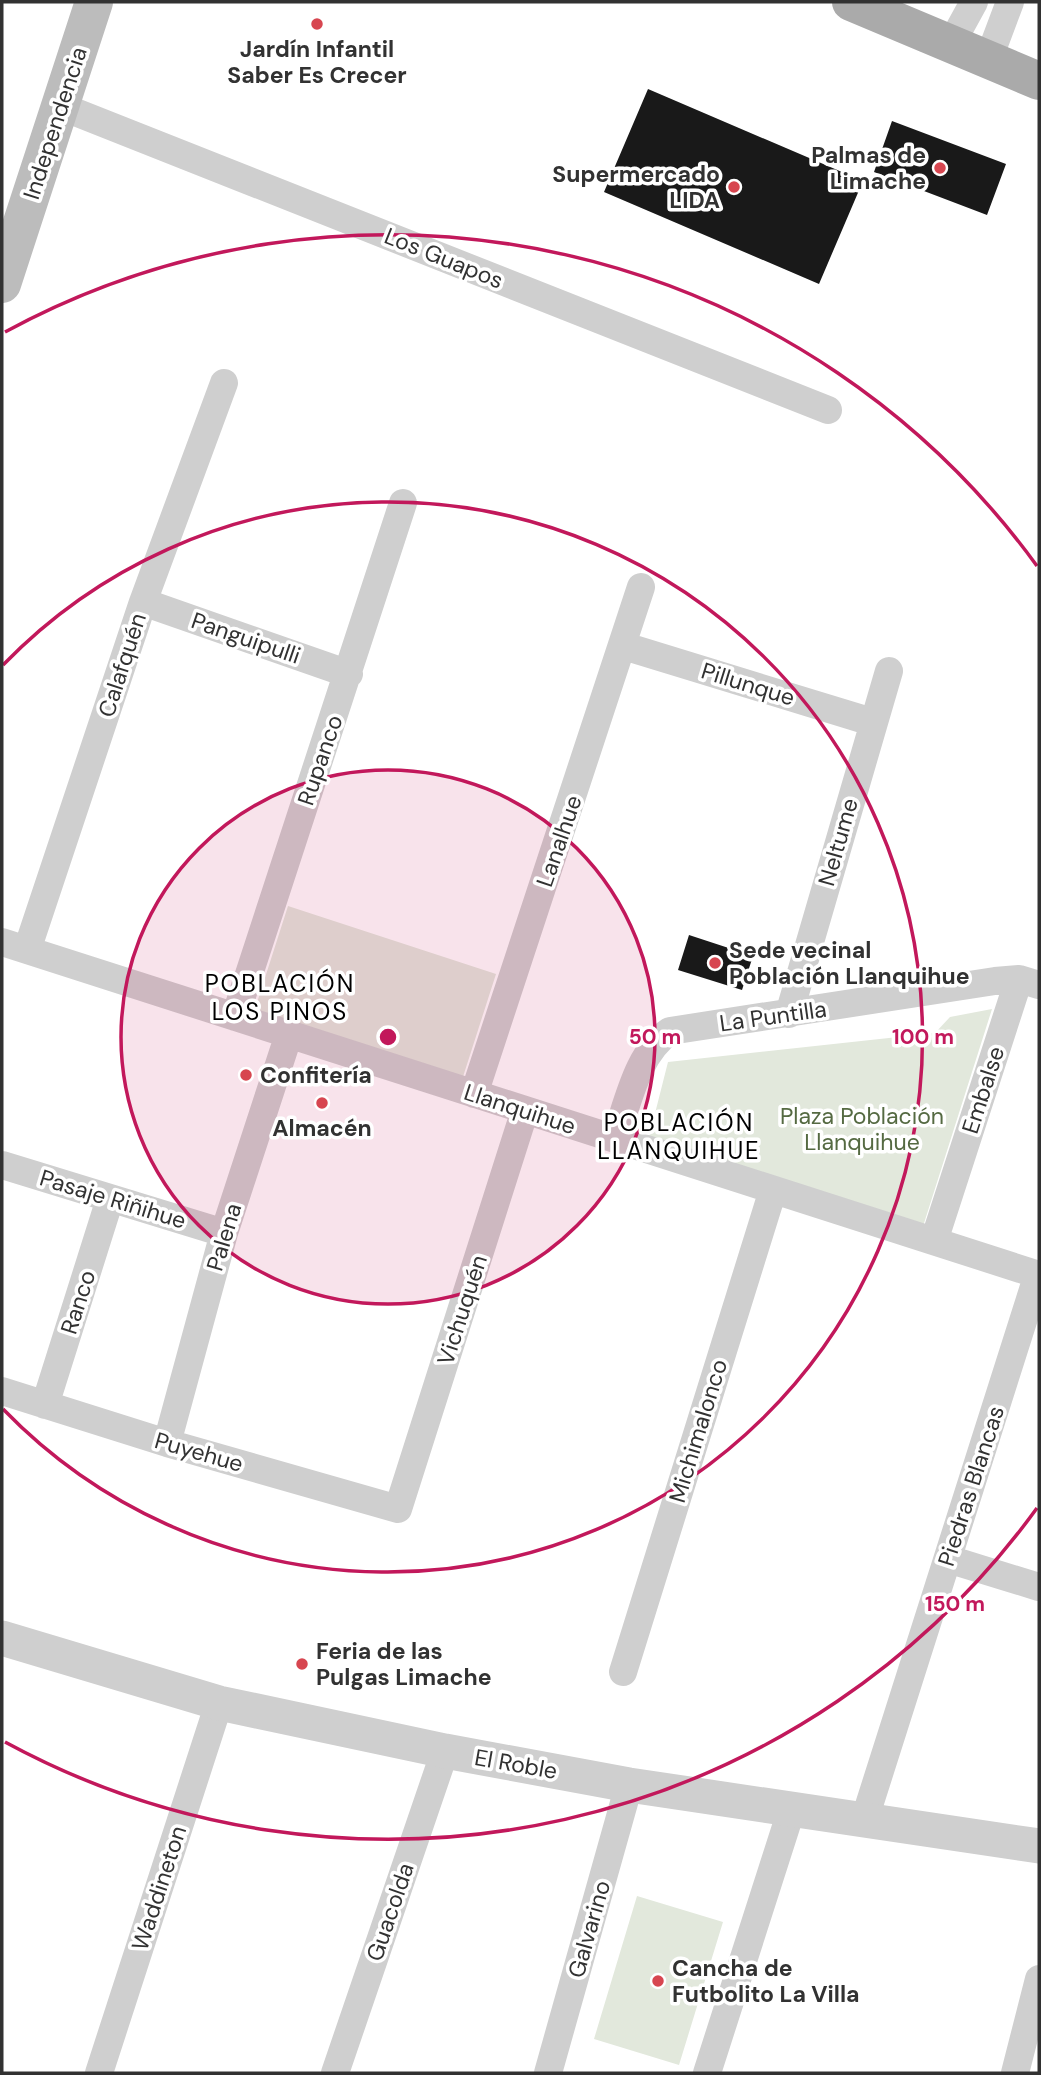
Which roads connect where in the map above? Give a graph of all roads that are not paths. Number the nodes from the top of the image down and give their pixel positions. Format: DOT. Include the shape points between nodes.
graph roads {
  1 [pos="94,2"];
  2 [pos="850,2"];
  3 [pos="974,2"];
  4 [pos="1010,2"];
  5 [pos="951,44"];
  6 [pos="989,58"];
  7 [pos="1039,81"];
  8 [pos="60,106"];
  9 [pos="2,284"];
  10 [pos="223,383"];
  11 [pos="828,410"];
  12 [pos="403,503"];
  13 [pos="641,587"];
  14 [pos="143,602"];
  15 [pos="624,646"];
  16 [pos="889,671"];
  17 [pos="349,674"];
  18 [pos="872,722"];
  19 [pos="14,946"];
  20 [pos="1029,982"];
  21 [pos="789,1014"];
  22 [pos="235,1017"];
  23 [pos="289,1034"];
  24 [pos="474,1094"];
  25 [pos="525,1110"];
  26 [pos="615,1139"];
  27 [pos="2,1165"];
  28 [pos="773,1190"];
  29 [pos="110,1199"];
  30 [pos="224,1233"];
  31 [pos="934,1241"];
  32 [pos="1039,1275"];
  33 [pos="2,1391"];
  34 [pos="45,1405"];
  35 [pos="167,1443"];
  36 [pos="398,1510"];
  37 [pos="948,1559"];
  38 [pos="1039,1587"];
  39 [pos="2,1638"];
  40 [pos="623,1672"];
  41 [pos="219,1703"];
  42 [pos="445,1751"];
  43 [pos="629,1785"];
  44 [pos="792,1808"];
  45 [pos="865,1818"];
  46 [pos="1039,1846"];
  47 [pos="1039,1979"];
  48 [pos="99,2073"];
  49 [pos="335,2073"];
  50 [pos="548,2073"];
  51 [pos="707,2073"];
  52 [pos="1015,2073"];
  1 -- 8 [label="main road, Independencia"];
  2 -- 5 [label="main road"];
  3 -- 5 [label="street"];
  4 -- 6 [label="street"];
  5 -- 6 [label="main road"];
  6 -- 7 [label="main road"];
  8 -- 9 [label="main road, Independencia"];
  8 -- 11 [label="street, Los Guapos"];
  10 -- 14 [label="street, Calafquén"];
  12 -- 17 [label="street, Rupanco"];
  13 -- 15 [label="street, Lanalhue"];
  14 -- 17 [label="street, Panguipulli"];
  14 -- 19 [label="street, Calafquén"];
  15 -- 18 [label="street, Pillunque"];
  15 -- 24 [label="street, Lanalhue"];
  16 -- 18 [label="street, Neltume"];
  17 -- 22 [label="street, Rupanco"];
  18 -- 21 [label="street, Neltume"];
  19 -- 22 [label="street, Llanquihue"];
  20 -- 21 [label="street, La Puntilla"];
  20 -- 31 [label="street, Embalse"];
  21 -- 26 [label="street, La Puntilla" via="670,1031 654,1041"];
  22 -- 23 [label="street, Llanquihue"];
  23 -- 24 [label="street, Llanquihue"];
  23 -- 30 [label="street, Palena"];
  24 -- 25 [label="street, Llanquihue"];
  25 -- 26 [label="street, Llanquihue"];
  25 -- 36 [label="street, Vichuquén"];
  26 -- 28 [label="street, Llanquihue"];
  27 -- 29 [label="street, Pasaje Riñihue"];
  28 -- 31 [label="street, Llanquihue"];
  28 -- 40 [label="street, Michimalonco"];
  29 -- 30 [label="street, Pasaje Riñihue"];
  29 -- 34 [label="street, Ranco"];
  30 -- 35 [label="street, Palena"];
  31 -- 32 [label="street, Llanquihue"];
  32 -- 37 [label="street, Piedras Blancas"];
  33 -- 34 [label="street, Puyehue"];
  34 -- 35 [label="street, Puyehue"];
  35 -- 36 [label="street, Puyehue"];
  37 -- 38 [label="street"];
  37 -- 45 [label="street, Piedras Blancas"];
  39 -- 41 [label="street, El Roble"];
  41 -- 42 [label="street, El Roble"];
  41 -- 48 [label="street, Waddineton"];
  42 -- 43 [label="street, El Roble"];
  42 -- 49 [label="street, Guacolda"];
  43 -- 44 [label="street, El Roble"];
  43 -- 50 [label="street, Galvarino"];
  44 -- 45 [label="street, El Roble"];
  44 -- 51 [label="street"];
  45 -- 46 [label="street, El Roble"];
  47 -- 52 [label="street"];
}
